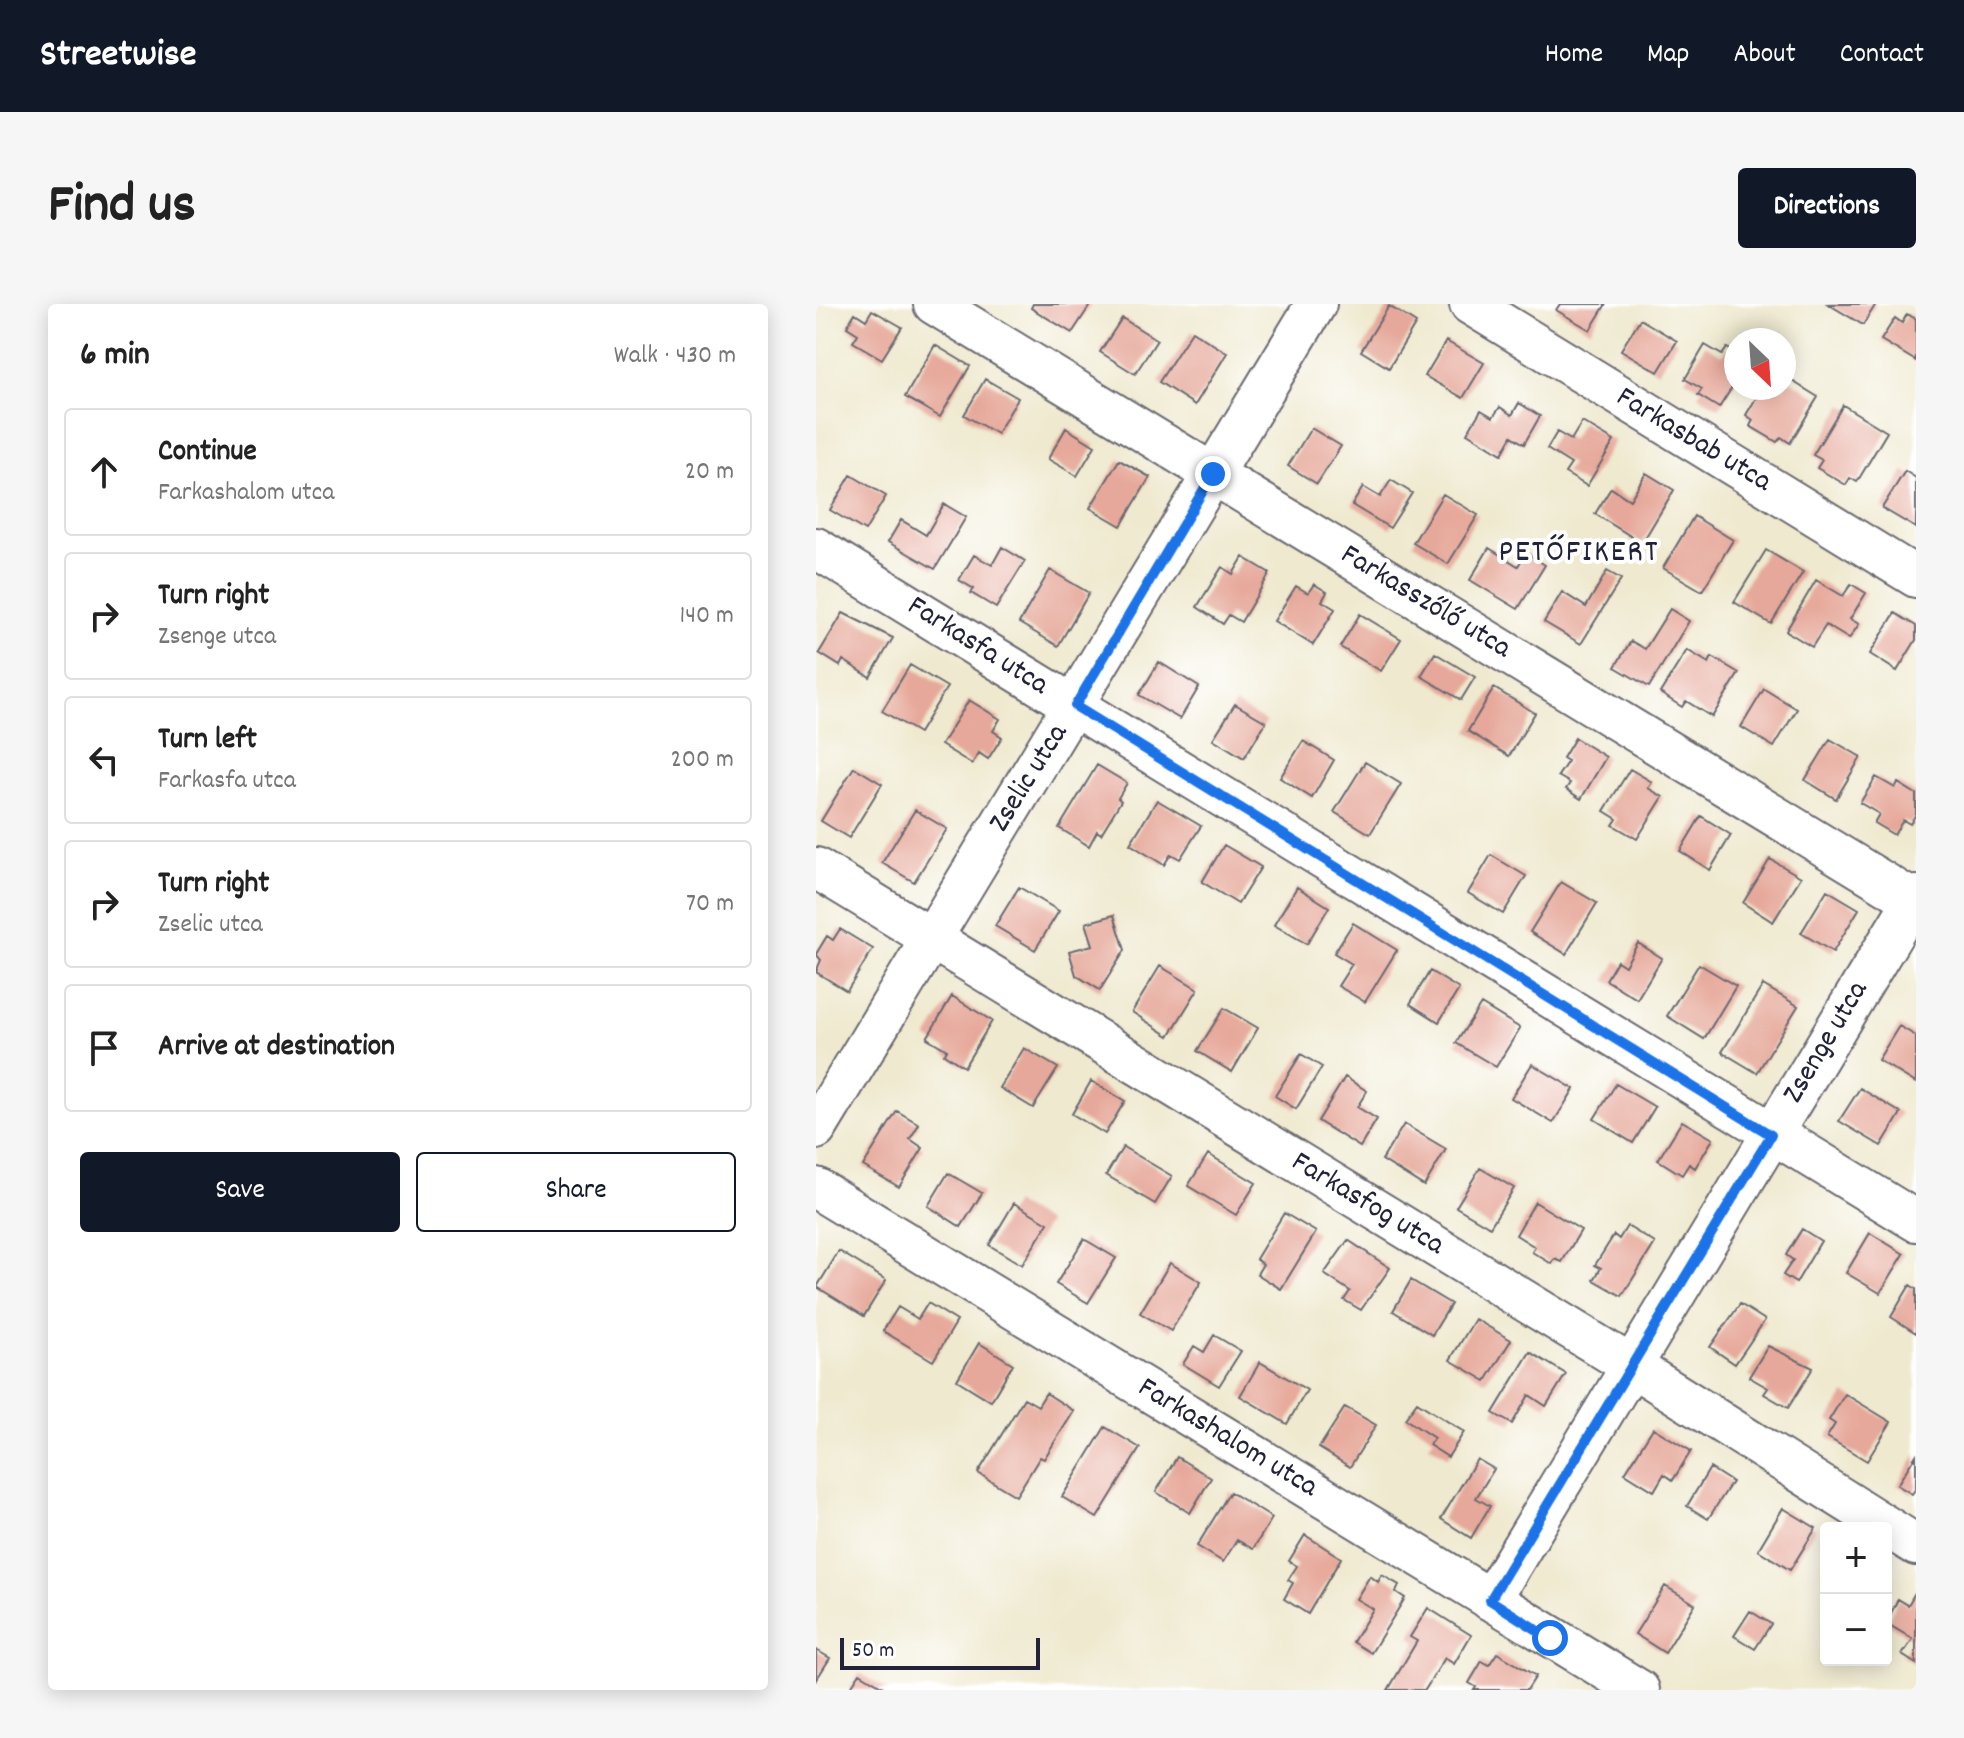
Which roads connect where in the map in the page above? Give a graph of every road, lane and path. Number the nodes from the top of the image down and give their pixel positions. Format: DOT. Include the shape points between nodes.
graph roads {
  1 [pos="934,304"];
  2 [pos="1316,304"];
  3 [pos="1470,304"];
  4 [pos="1213,474"];
  5 [pos="816,548"];
  6 [pos="1916,577"];
  7 [pos="1075,706"];
  8 [pos="816,868"];
  9 [pos="1915,899"];
  10 [pos="931,939"];
  11 [pos="816,1129"];
  12 [pos="1771,1135"];
  13 [pos="816,1188"];
  14 [pos="1916,1221"];
  15 [pos="1630,1365"];
  16 [pos="1916,1545"];
  17 [pos="1490,1600"];
  18 [pos="1639,1690"];
  1 -- 4 [label="street, Farkasszőlő utca"];
  2 -- 4 [label="street, Zselic utca"];
  3 -- 6 [label="street, Farkasbab utca"];
  4 -- 7 [label="street, Zselic utca"];
  4 -- 9 [label="street, Farkasszőlő utca"];
  5 -- 7 [label="street, Farkasfa utca"];
  7 -- 10 [label="street, Zselic utca"];
  7 -- 12 [label="street, Farkasfa utca"];
  8 -- 10 [label="street, Farkasfog utca"];
  9 -- 12 [label="street, Zsenge utca"];
  10 -- 11 [label="street, Zselic utca"];
  10 -- 15 [label="street, Farkasfog utca"];
  12 -- 14 [label="street, Farkasfa utca"];
  12 -- 15 [label="street, Zsenge utca"];
  13 -- 17 [label="street, Farkashalom utca"];
  15 -- 16 [label="street, Farkasfog utca"];
  15 -- 17 [label="street, Zsenge utca"];
  17 -- 18 [label="street, Farkashalom utca"];
}
